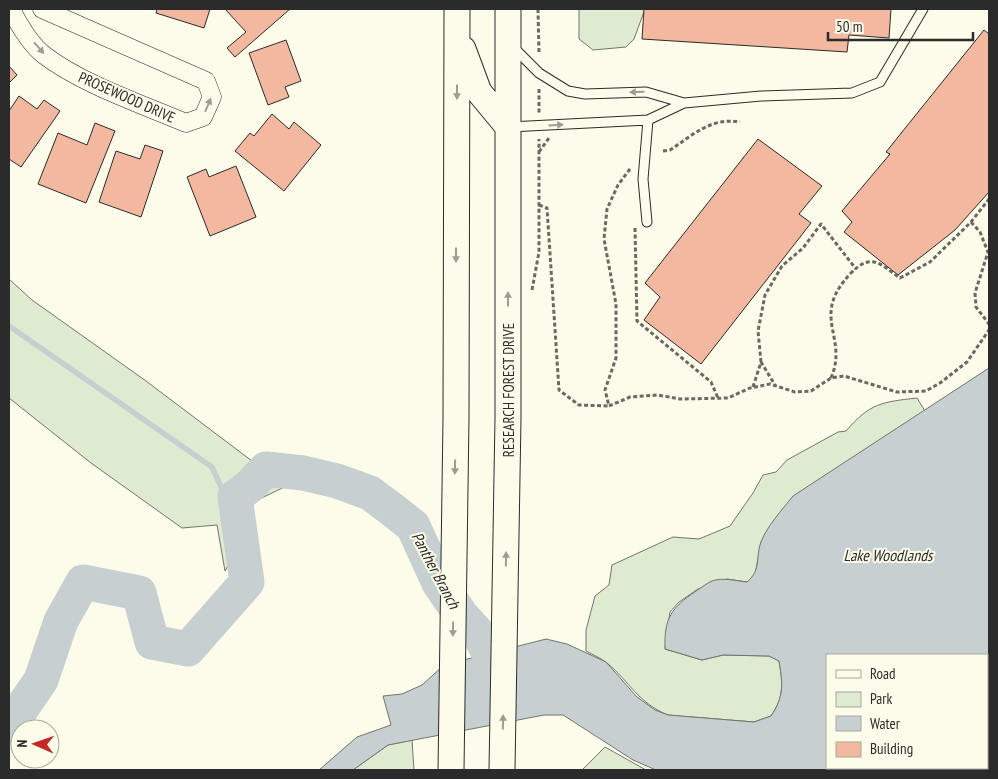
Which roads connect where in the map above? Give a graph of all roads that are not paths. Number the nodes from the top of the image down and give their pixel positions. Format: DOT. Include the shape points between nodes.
graph roads {
  1 [pos="11,9"];
  2 [pos="42,9"];
  3 [pos="508,9"];
  4 [pos="923,9"];
  5 [pos="457,20"];
  6 [pos="508,42"];
  7 [pos="684,103"];
  8 [pos="648,120"];
  9 [pos="508,127"];
  10 [pos="647,222"];
  11 [pos="451,770"];
  12 [pos="502,770"];
  1 -- 2 [label="street, PROSEWOOD DRIVE, one-way" via="19,25 43,54 73,74 186,123 203,118 212,97 206,81"];
  3 -- 6 [label="main road, RESEARCH FOREST DRIVE"];
  4 -- 7 [label="lane" via="880,82 852,94 761,96"];
  5 -- 9 [label="main road" via="479,92"];
  5 -- 11 [label="main road, one-way"];
  7 -- 6 [label="lane, one-way" via="646,92 585,94 568,91 539,73"];
  6 -- 9 [label="main road, RESEARCH FOREST DRIVE"];
  7 -- 8 [label="lane"];
  9 -- 8 [label="lane, one-way"];
  8 -- 10 [label="lane" via="643,179"];
  12 -- 9 [label="main road, RESEARCH FOREST DRIVE, one-way" via="508,418"];
}
